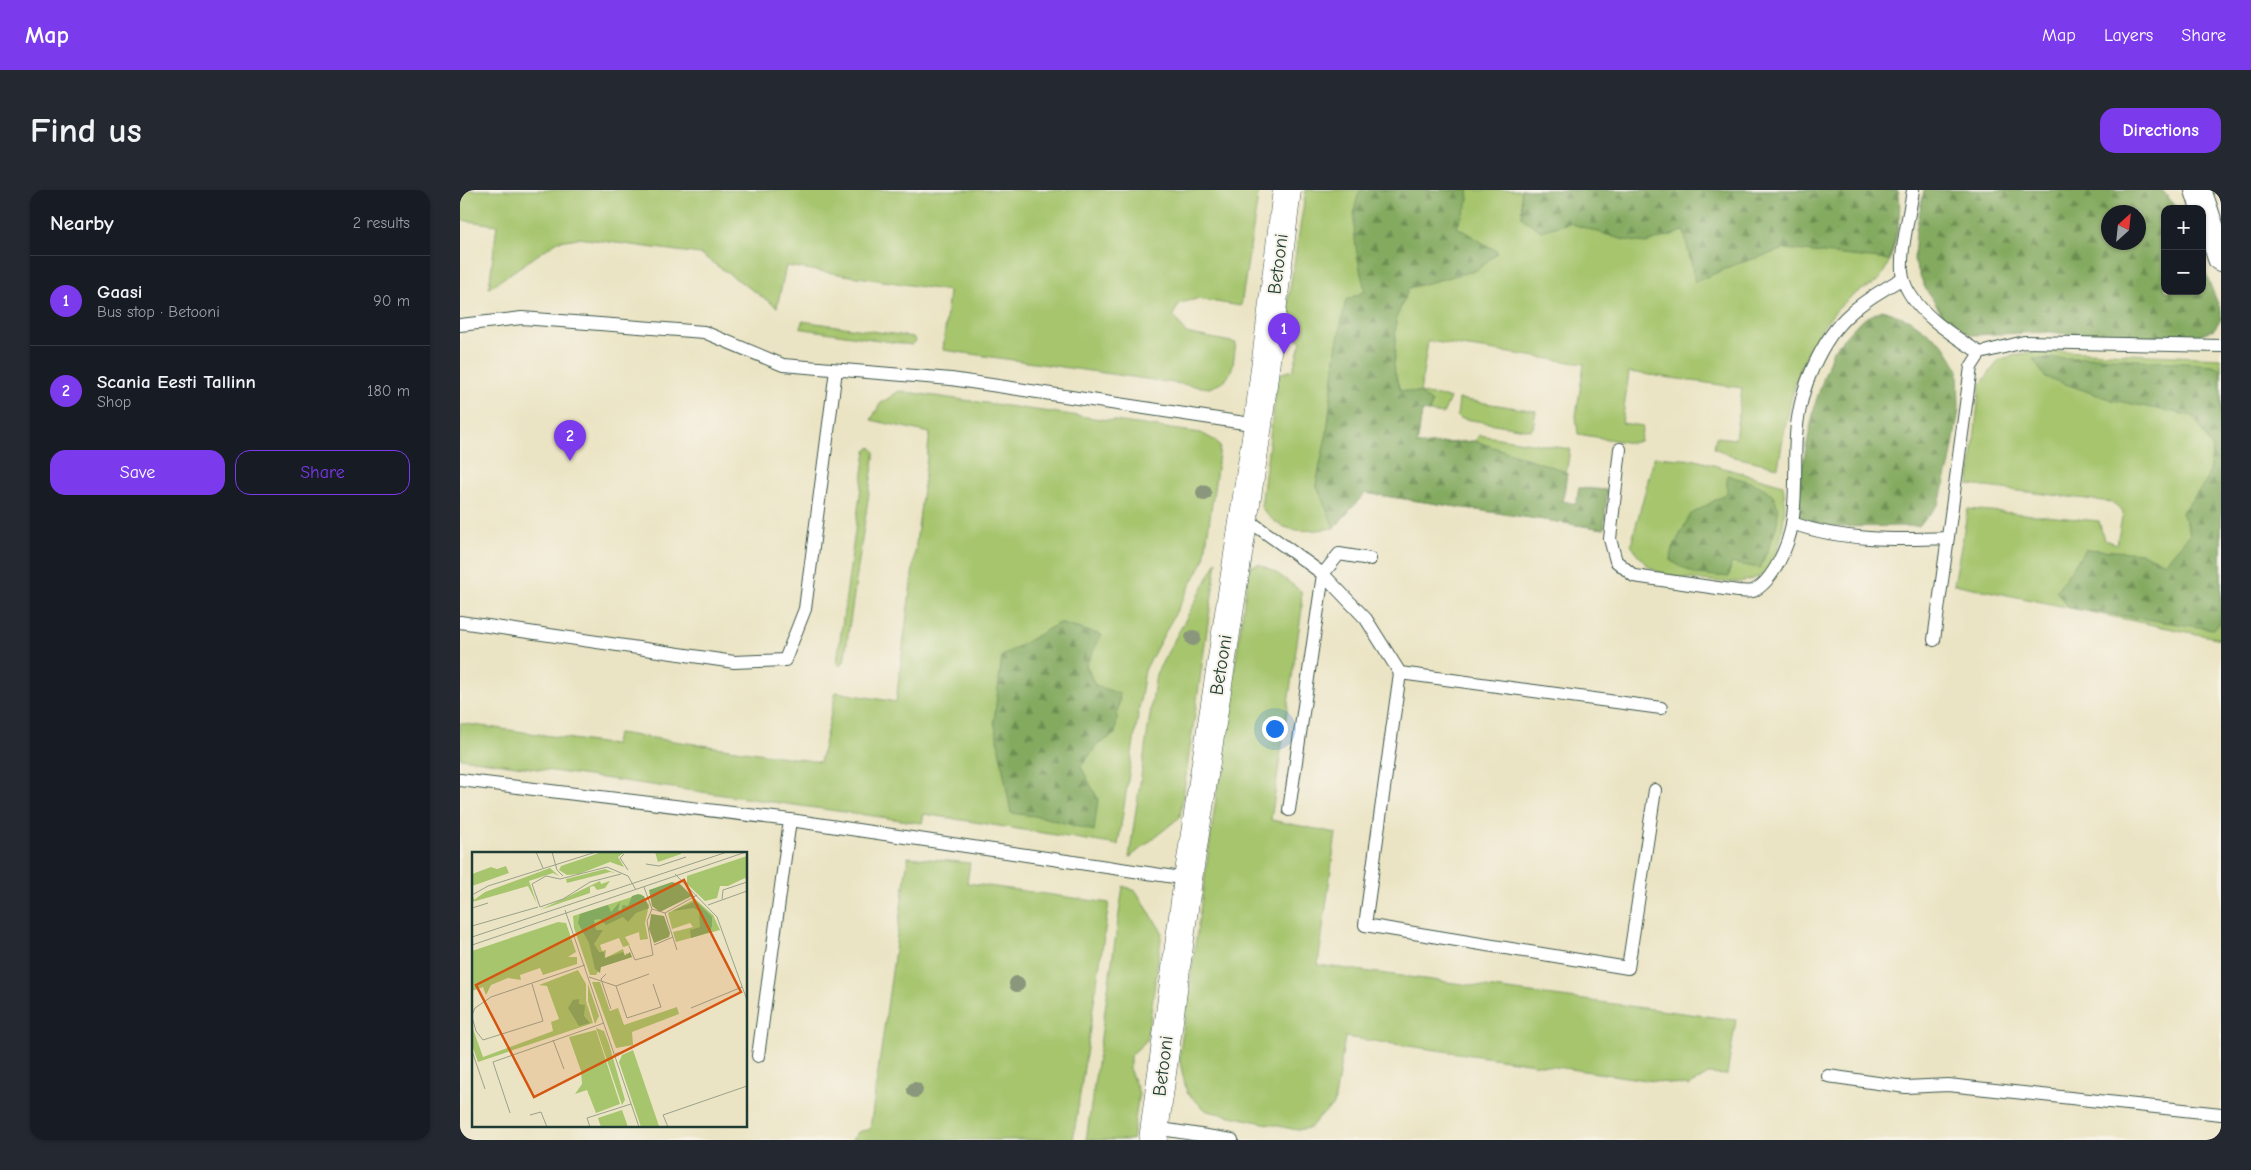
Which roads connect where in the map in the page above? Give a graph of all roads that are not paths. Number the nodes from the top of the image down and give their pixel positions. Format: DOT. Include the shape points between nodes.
graph roads {
  1 [pos="1287,190"];
  2 [pos="1913,190"];
  3 [pos="2198,190"];
  4 [pos="2221,258"];
  5 [pos="1903,278"];
  6 [pos="460,325"];
  7 [pos="2221,346"];
  8 [pos="1980,353"];
  9 [pos="836,370"];
  10 [pos="1258,424"];
  11 [pos="1620,449"];
  12 [pos="1244,517"];
  13 [pos="1792,523"];
  14 [pos="1948,538"];
  15 [pos="1370,559"];
  16 [pos="1323,574"];
  17 [pos="460,622"];
  18 [pos="1934,640"];
  19 [pos="1400,673"];
  20 [pos="1662,708"];
  21 [pos="460,780"];
  22 [pos="1654,790"];
  23 [pos="1289,810"];
  24 [pos="790,820"];
  25 [pos="1188,878"];
  26 [pos="758,1056"];
  27 [pos="1828,1076"];
  28 [pos="2221,1114"];
  29 [pos="1154,1134"];
  30 [pos="1232,1140"];
  1 -- 10 [label="street, Betooni"];
  2 -- 5 [label="lane" via="1902,261"];
  3 -- 4 [label="street"];
  5 -- 8 [label="lane" via="1908,292 1930,317"];
  5 -- 13 [label="lane" via="1864,300 1846,315 1825,343 1808,379 1796,434"];
  6 -- 9 [label="lane" via="522,318 704,332 783,365"];
  7 -- 8 [label="lane" via="2024,342"];
  8 -- 14 [label="lane" via="1971,367"];
  9 -- 10 [label="lane" via="950,379"];
  9 -- 17 [label="lane" via="805,609 785,660 734,662"];
  10 -- 12 [label="street, Betooni"];
  11 -- 13 [label="lane" via="1610,539 1616,561 1634,576 1738,592 1753,591 1769,578 1782,556"];
  12 -- 16 [label="lane"];
  12 -- 25 [label="street, Betooni"];
  13 -- 14 [label="lane" via="1819,533 1908,539"];
  14 -- 18 [label="lane"];
  15 -- 16 [label="lane" via="1339,554"];
  16 -- 19 [label="lane" via="1366,619"];
  16 -- 23 [label="lane"];
  19 -- 20 [label="lane"];
  19 -- 22 [label="lane" via="1366,925 1628,968"];
  21 -- 24 [label="lane"];
  24 -- 25 [label="lane"];
  24 -- 26 [label="lane"];
  25 -- 29 [label="street, Betooni"];
  27 -- 28 [label="lane" via="1906,1087 1948,1085"];
  29 -- 30 [label="lane"];
}
